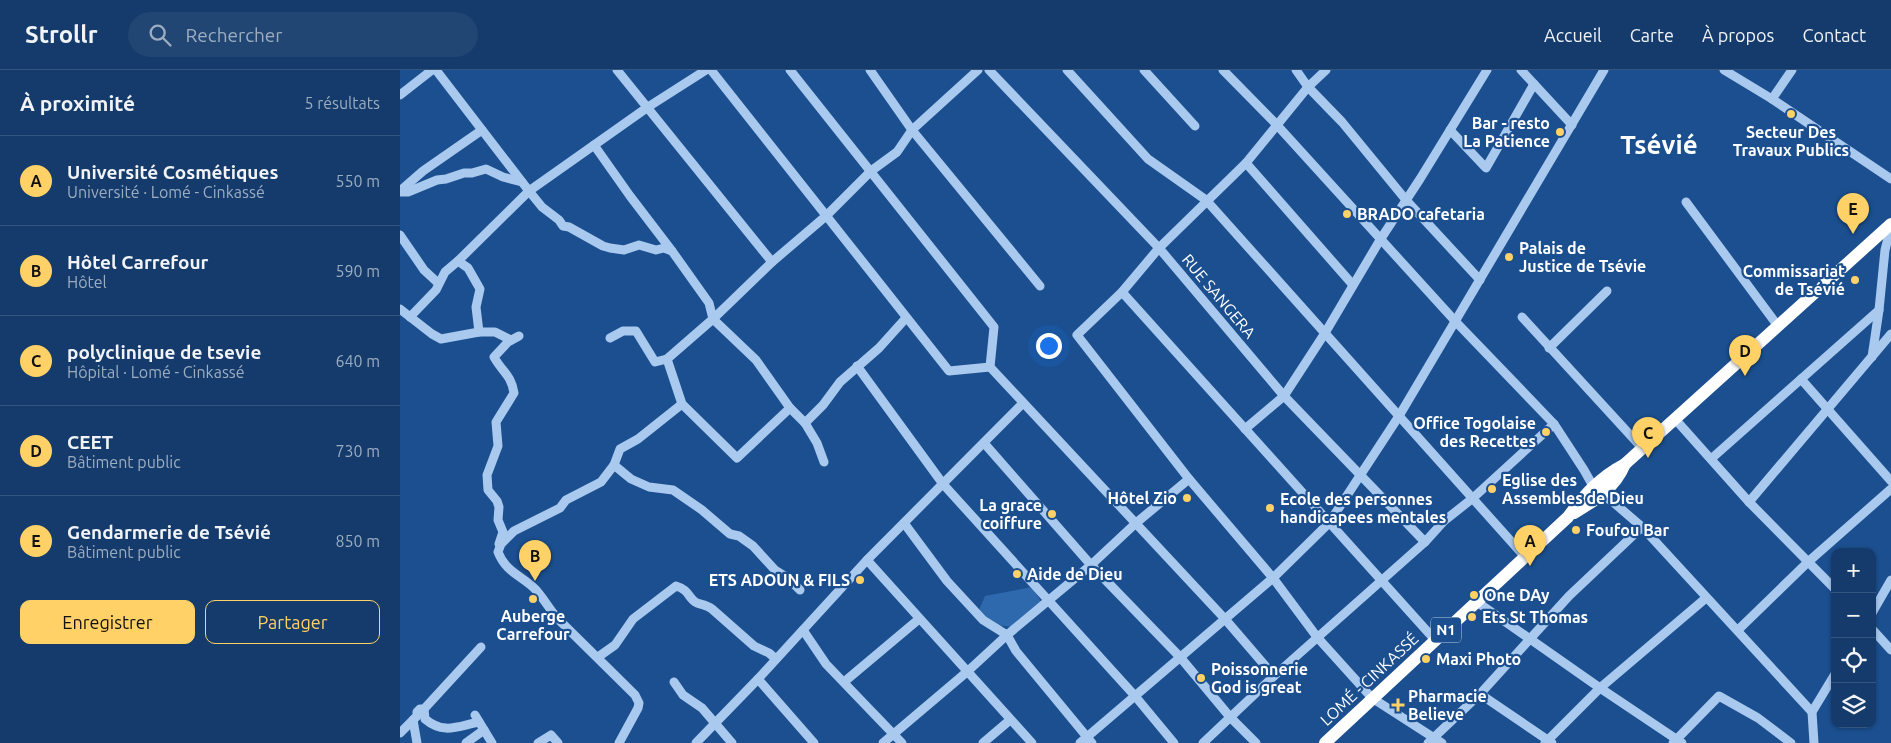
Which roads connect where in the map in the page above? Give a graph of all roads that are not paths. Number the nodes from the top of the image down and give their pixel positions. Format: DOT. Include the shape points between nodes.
graph roads {
  1 [pos="432,70"];
  2 [pos="436,70"];
  3 [pos="617,70"];
  4 [pos="706,70"];
  5 [pos="712,70"];
  6 [pos="790,70"];
  7 [pos="870,70"];
  8 [pos="978,70"];
  9 [pos="989,70"];
  10 [pos="1067,70"];
  11 [pos="1144,70"];
  12 [pos="1223,70"];
  13 [pos="1296,70"];
  14 [pos="1326,70"];
  15 [pos="1487,70"];
  16 [pos="1521,70"];
  17 [pos="1604,70"];
  18 [pos="1724,70"];
  19 [pos="1792,70"];
  20 [pos="1534,84"];
  21 [pos="1308,86"];
  22 [pos="400,95"];
  23 [pos="1772,99"];
  24 [pos="648,107"];
  25 [pos="1276,124"];
  26 [pos="1572,125"];
  27 [pos="1195,126"];
  28 [pos="482,130"];
  29 [pos="912,130"];
  30 [pos="1450,130"];
  31 [pos="594,145"];
  32 [pos="1246,163"];
  33 [pos="871,171"];
  34 [pos="1891,179"];
  35 [pos="522,182"];
  36 [pos="529,191"];
  37 [pos="400,192"];
  38 [pos="1206,200"];
  39 [pos="1406,200"];
  40 [pos="1686,202"];
  41 [pos="826,216"];
  42 [pos="1891,226"];
  43 [pos="400,235"];
  44 [pos="1380,240"];
  45 [pos="1159,248"];
  46 [pos="672,251"];
  47 [pos="458,261"];
  48 [pos="772,262"];
  49 [pos="1480,280"];
  50 [pos="438,283"];
  51 [pos="1353,285"];
  52 [pos="1040,286"];
  53 [pos="1607,291"];
  54 [pos="1122,292"];
  55 [pos="400,309"];
  56 [pos="1879,310"];
  57 [pos="410,317"];
  58 [pos="1522,317"];
  59 [pos="906,318"];
  60 [pos="713,319"];
  61 [pos="1456,322"];
  62 [pos="1778,326"];
  63 [pos="479,332"];
  64 [pos="1324,333"];
  65 [pos="1891,334"];
  66 [pos="610,338"];
  67 [pos="1549,348"];
  68 [pos="1872,357"];
  69 [pos="667,359"];
  70 [pos="857,366"];
  71 [pos="990,367"];
  72 [pos="1801,379"];
  73 [pos="1284,396"];
  74 [pos="1023,403"];
  75 [pos="682,404"];
  76 [pos="790,408"];
  77 [pos="1828,409"];
  78 [pos="1399,416"];
  79 [pos="1675,419"];
  80 [pos="805,423"];
  81 [pos="1554,424"];
  82 [pos="1245,429"];
  83 [pos="984,443"];
  84 [pos="1643,448"];
  85 [pos="1711,459"];
  86 [pos="824,462"];
  87 [pos="1625,464"];
  88 [pos="614,465"];
  89 [pos="1584,470"];
  90 [pos="1360,474"];
  91 [pos="1603,477"];
  92 [pos="1189,479"];
  93 [pos="1891,481"];
  94 [pos="943,484"];
  95 [pos="1593,486"];
  96 [pos="1891,489"];
  97 [pos="1608,495"];
  98 [pos="1473,498"];
  99 [pos="1749,502"];
  100 [pos="1568,517"];
  101 [pos="1136,523"];
  102 [pos="1329,523"];
  103 [pos="904,524"];
  104 [pos="1642,526"];
  105 [pos="1425,542"];
  106 [pos="498,552"];
  107 [pos="1525,557"];
  108 [pos="867,560"];
  109 [pos="1808,562"];
  110 [pos="1091,565"];
  111 [pos="1273,578"];
  112 [pos="1891,580"];
  113 [pos="1380,581"];
  114 [pos="1831,585"];
  115 [pos="800,590"];
  116 [pos="1706,598"];
  117 [pos="1049,601"];
  118 [pos="1477,602"];
  119 [pos="1876,606"];
  120 [pos="919,619"];
  121 [pos="1225,619"];
  122 [pos="803,630"];
  123 [pos="1738,630"];
  124 [pos="1876,633"];
  125 [pos="1007,635"];
  126 [pos="1317,637"];
  127 [pos="1531,638"];
  128 [pos="1435,640"];
  129 [pos="481,648"];
  130 [pos="1891,650"];
  131 [pos="598,657"];
  132 [pos="1180,657"];
  133 [pos="776,659"];
  134 [pos="968,672"];
  135 [pos="1274,676"];
  136 [pos="758,679"];
  137 [pos="1831,681"];
  138 [pos="674,682"];
  139 [pos="844,682"];
  140 [pos="1600,688"];
  141 [pos="1480,694"];
  142 [pos="1135,696"];
  143 [pos="1372,698"];
  144 [pos="1812,712"];
  145 [pos="1230,717"];
  146 [pos="418,718"];
  147 [pos="1010,720"];
  148 [pos="715,724"];
  149 [pos="484,730"];
  150 [pos="400,733"];
  151 [pos="893,733"];
  152 [pos="1431,740"];
  153 [pos="1087,741"];
  154 [pos="1548,742"];
  155 [pos="1677,742"];
  156 [pos="417,743"];
  157 [pos="466,743"];
  158 [pos="492,743"];
  159 [pos="538,743"];
  160 [pos="558,743"];
  161 [pos="619,743"];
  162 [pos="696,743"];
  163 [pos="732,743"];
  164 [pos="814,743"];
  165 [pos="883,743"];
  166 [pos="902,743"];
  167 [pos="982,743"];
  168 [pos="1032,743"];
  169 [pos="1174,743"];
  170 [pos="1203,743"];
  171 [pos="1256,743"];
  172 [pos="1325,743"];
  173 [pos="1442,743"];
  174 [pos="1791,743"];
  175 [pos="1814,743"];
  1 -- 22 [label="street"];
  2 -- 28 [label="street"];
  3 -- 24 [label="street"];
  4 -- 24 [label="street"];
  5 -- 41 [label="street"];
  6 -- 33 [label="street"];
  7 -- 29 [label="street"];
  8 -- 29 [label="street"];
  9 -- 45 [label="street, RUE SANGERA"];
  10 -- 38 [label="street" via="1148,158"];
  11 -- 27 [label="street"];
  12 -- 25 [label="street"];
  13 -- 21 [label="street"];
  14 -- 21 [label="street"];
  15 -- 30 [label="street"];
  16 -- 20 [label="street"];
  17 -- 26 [label="street"];
  18 -- 23 [label="street"];
  19 -- 23 [label="street"];
  20 -- 26 [label="street"];
  20 -- 30 [label="street" via="1486,168"];
  21 -- 25 [label="street"];
  21 -- 39 [label="street"];
  23 -- 34 [label="street"];
  24 -- 31 [label="street"];
  24 -- 48 [label="street"];
  25 -- 32 [label="street"];
  25 -- 44 [label="street"];
  26 -- 49 [label="street"];
  28 -- 35 [label="street"];
  28 -- 37 [label="street" via="423,171"];
  29 -- 33 [label="street" via="898,152"];
  29 -- 52 [label="street"];
  30 -- 39 [label="street"];
  31 -- 36 [label="street"];
  31 -- 46 [label="street"];
  32 -- 38 [label="street"];
  32 -- 51 [label="street"];
  33 -- 41 [label="street"];
  33 -- 71 [label="street" via="994,327"];
  35 -- 36 [label="street"];
  35 -- 37 [label="street" via="486,169"];
  36 -- 46 [label="street" via="563,226 603,246 624,250 639,245"];
  36 -- 47 [label="street"];
  38 -- 45 [label="street"];
  38 -- 64 [label="street"];
  39 -- 44 [label="street"];
  39 -- 49 [label="street"];
  40 -- 62 [label="street"];
  41 -- 48 [label="street"];
  41 -- 59 [label="street"];
  42 -- 56 [label="street" via="1885,250"];
  42 -- 62 [label="highway, LOMÉ - CINKASSÉ / N1"];
  43 -- 50 [label="street" via="424,270"];
  44 -- 51 [label="street"];
  44 -- 61 [label="street"];
  45 -- 54 [label="street"];
  45 -- 73 [label="street, RUE SANGERA"];
  46 -- 60 [label="street" via="709,303"];
  47 -- 50 [label="street"];
  47 -- 63 [label="street" via="468,268 480,289 476,307"];
  48 -- 60 [label="street"];
  49 -- 61 [label="street"];
  50 -- 57 [label="street" via="436,290"];
  51 -- 64 [label="street"];
  53 -- 67 [label="street"];
  54 -- 82 [label="street"];
  54 -- 92 [label="street" via="1077,335"];
  55 -- 57 [label="street"];
  56 -- 68 [label="street"];
  56 -- 72 [label="street"];
  57 -- 63 [label="street" via="441,339"];
  58 -- 67 [label="street"];
  59 -- 70 [label="street" via="879,348"];
  59 -- 71 [label="street" via="949,371"];
  60 -- 69 [label="street"];
  60 -- 76 [label="street" via="756,360"];
  61 -- 78 [label="street"];
  61 -- 81 [label="street"];
  62 -- 79 [label="highway, LOMÉ - CINKASSÉ / N1"];
  63 -- 106 [label="street" via="515,338 494,357 508,375 514,393 496,422 498,446 487,475 488,490 497,501 498,520 503,532"];
  64 -- 73 [label="street"];
  64 -- 78 [label="street"];
  65 -- 68 [label="street"];
  66 -- 69 [label="street" via="623,331 636,331 655,362"];
  67 -- 84 [label="street"];
  68 -- 77 [label="street"];
  69 -- 75 [label="street"];
  70 -- 80 [label="street"];
  70 -- 94 [label="street"];
  71 -- 74 [label="street"];
  72 -- 77 [label="street"];
  72 -- 85 [label="street"];
  73 -- 82 [label="street"];
  73 -- 90 [label="street, RUE SANGERA"];
  74 -- 83 [label="street"];
  74 -- 101 [label="street"];
  75 -- 76 [label="street" via="737,458"];
  75 -- 88 [label="street" via="620,449"];
  76 -- 80 [label="street"];
  77 -- 93 [label="street"];
  77 -- 99 [label="street"];
  78 -- 90 [label="street"];
  78 -- 98 [label="street"];
  79 -- 84 [label="highway, LOMÉ - CINKASSÉ / N1"];
  79 -- 85 [label="street"];
  80 -- 86 [label="street"];
  81 -- 89 [label="street"];
  81 -- 98 [label="street"];
  82 -- 102 [label="street"];
  83 -- 94 [label="street"];
  83 -- 110 [label="street"];
  84 -- 87 [label="highway, LOMÉ - CINKASSÉ / N1"];
  85 -- 99 [label="street"];
  87 -- 91 [label="highway, LOMÉ - CINKASSÉ / N1"];
  87 -- 97 [label="highway, LOMÉ - CINKASSÉ / N1"];
  88 -- 106 [label="street" via="601,482 566,500 560,508 514,530"];
  88 -- 115 [label="street" via="631,479 649,487 673,490 686,498 730,534 740,536 753,546"];
  89 -- 91 [label="street"];
  89 -- 95 [label="street"];
  90 -- 102 [label="street"];
  90 -- 105 [label="street, RUE SANGERA"];
  91 -- 95 [label="highway, LOMÉ - CINKASSÉ / N1"];
  92 -- 101 [label="street"];
  92 -- 111 [label="street"];
  94 -- 103 [label="street"];
  94 -- 117 [label="street"];
  95 -- 100 [label="highway, LOMÉ - CINKASSÉ / N1"];
  96 -- 109 [label="street"];
  97 -- 100 [label="highway, LOMÉ - CINKASSÉ / N1"];
  97 -- 104 [label="street"];
  98 -- 105 [label="street" via="1444,521"];
  98 -- 107 [label="street"];
  99 -- 109 [label="street"];
  100 -- 107 [label="highway, LOMÉ - CINKASSÉ / N1"];
  101 -- 110 [label="street"];
  101 -- 121 [label="street"];
  102 -- 111 [label="street"];
  102 -- 113 [label="street"];
  103 -- 108 [label="street"];
  103 -- 125 [label="street" via="967,604 983,620"];
  104 -- 116 [label="street"];
  104 -- 127 [label="street" via="1569,596"];
  105 -- 113 [label="street"];
  106 -- 131 [label="street" via="516,576 536,590 558,619"];
  107 -- 118 [label="highway, LOMÉ - CINKASSÉ / N1"];
  108 -- 120 [label="street"];
  108 -- 122 [label="street"];
  109 -- 114 [label="street"];
  109 -- 123 [label="street"];
  110 -- 117 [label="street"];
  110 -- 132 [label="street"];
  111 -- 121 [label="street"];
  111 -- 126 [label="street"];
  112 -- 119 [label="street"];
  113 -- 126 [label="street"];
  113 -- 128 [label="street"];
  116 -- 123 [label="street"];
  116 -- 140 [label="street"];
  117 -- 125 [label="street"];
  117 -- 142 [label="street"];
  118 -- 127 [label="street"];
  118 -- 128 [label="highway, LOMÉ - CINKASSÉ / N1"];
  120 -- 134 [label="street"];
  120 -- 139 [label="street"];
  121 -- 132 [label="street"];
  121 -- 135 [label="street"];
  122 -- 133 [label="street"];
  122 -- 139 [label="street" via="826,664"];
  123 -- 144 [label="street"];
  124 -- 130 [label="street"];
  125 -- 134 [label="street"];
  125 -- 153 [label="street"];
  126 -- 135 [label="street"];
  126 -- 143 [label="street"];
  127 -- 140 [label="street"];
  127 -- 141 [label="street"];
  128 -- 143 [label="highway, LOMÉ - CINKASSÉ / N1"];
  129 -- 146 [label="street"];
  131 -- 133 [label="street" via="615,645 634,619 676,586 684,588 696,603 706,604 754,646"];
  131 -- 161 [label="street" via="639,703"];
  132 -- 142 [label="street"];
  132 -- 145 [label="street"];
  133 -- 136 [label="street"];
  134 -- 147 [label="street"];
  134 -- 151 [label="street"];
  135 -- 145 [label="street"];
  136 -- 148 [label="street"];
  136 -- 164 [label="street"];
  137 -- 144 [label="street"];
  138 -- 148 [label="street" via="683,695 702,708"];
  139 -- 151 [label="street"];
  140 -- 154 [label="street"];
  140 -- 155 [label="street"];
  141 -- 152 [label="street"];
  141 -- 154 [label="street"];
  142 -- 153 [label="street"];
  142 -- 169 [label="street"];
  143 -- 152 [label="street"];
  143 -- 172 [label="highway, LOMÉ - CINKASSÉ / N1"];
  144 -- 175 [label="street"];
  145 -- 170 [label="street"];
  145 -- 171 [label="street"];
  146 -- 149 [label="street" via="445,729 477,719"];
  146 -- 150 [label="street"];
  146 -- 156 [label="street"];
  147 -- 167 [label="street"];
  147 -- 168 [label="street"];
  148 -- 162 [label="street"];
  148 -- 163 [label="street"];
  149 -- 157 [label="street"];
  149 -- 158 [label="street"];
  151 -- 165 [label="street"];
  151 -- 166 [label="street"];
  152 -- 173 [label="street"];
  155 -- 174 [label="street" via="1719,696 1758,718"];
  159 -- 160 [label="street" via="551,735"];
}
